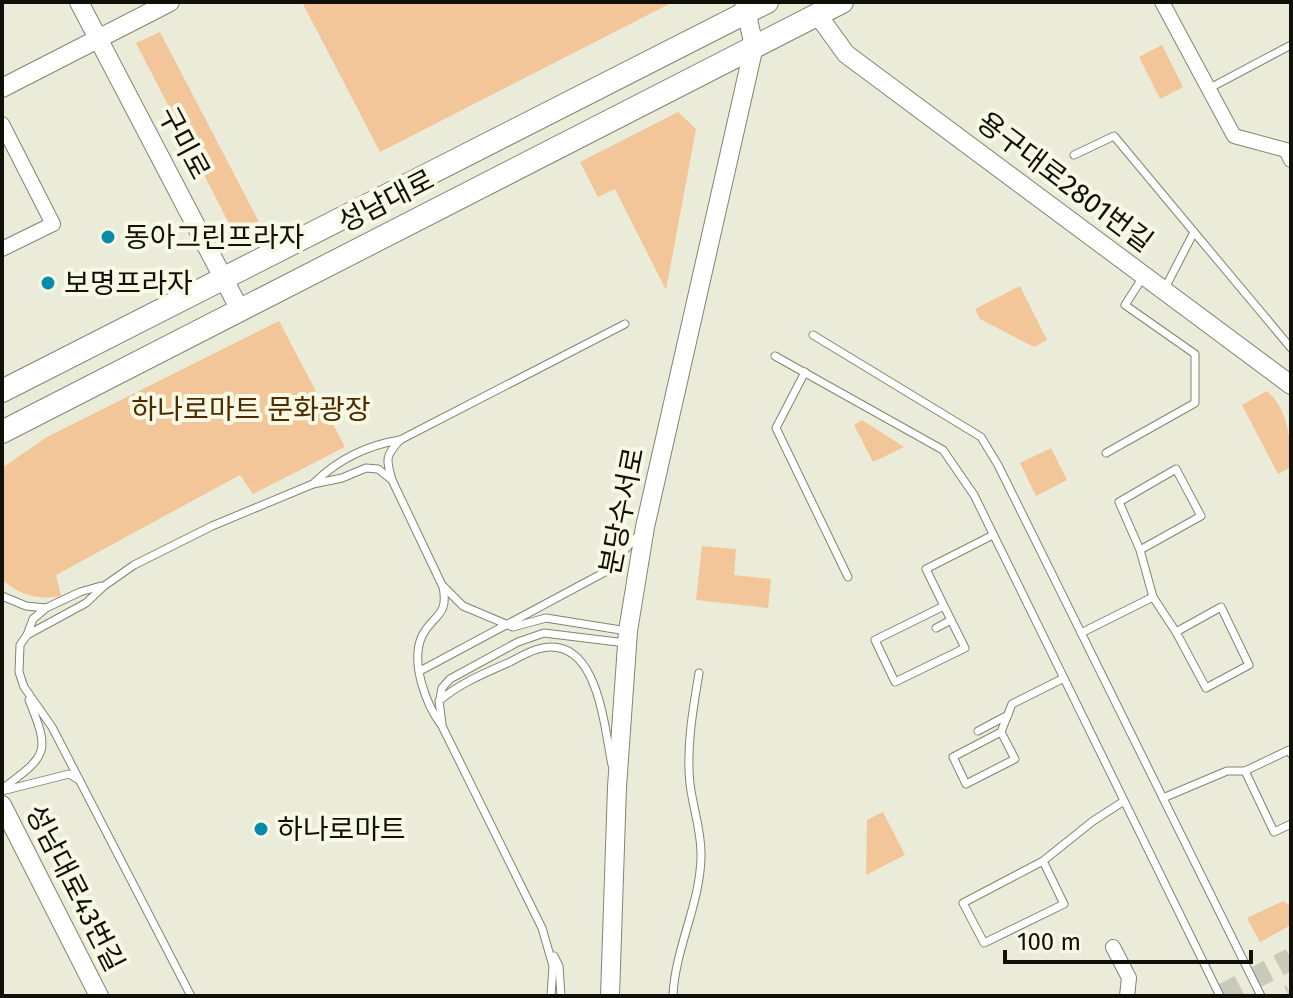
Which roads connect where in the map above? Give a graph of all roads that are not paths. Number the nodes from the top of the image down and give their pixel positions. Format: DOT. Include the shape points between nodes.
graph roads {
  1 [pos="79,2"];
  2 [pos="170,2"];
  3 [pos="842,2"];
  4 [pos="1162,2"];
  5 [pos="752,5"];
  6 [pos="817,14"];
  7 [pos="98,40"];
  8 [pos="1291,45"];
  9 [pos="754,46"];
  10 [pos="2,88"];
  11 [pos="1210,88"];
  12 [pos="2,124"];
  13 [pos="1074,155"];
  14 [pos="1291,160"];
  15 [pos="1194,232"];
  16 [pos="2,249"];
  17 [pos="1144,275"];
  18 [pos="224,278"];
  19 [pos="1164,290"];
  20 [pos="240,310"];
  21 [pos="625,324"];
  22 [pos="813,335"];
  23 [pos="1291,348"];
  24 [pos="775,356"];
  25 [pos="805,372"];
  26 [pos="1291,385"];
  27 [pos="2,391"];
  28 [pos="2,432"];
  29 [pos="400,440"];
  30 [pos="1106,453"];
  31 [pos="392,480"];
  32 [pos="313,484"];
  33 [pos="645,527"];
  34 [pos="993,535"];
  35 [pos="1140,550"];
  36 [pos="848,577"];
  37 [pos="442,585"];
  38 [pos="104,586"];
  39 [pos="2,596"];
  40 [pos="1153,597"];
  41 [pos="944,606"];
  42 [pos="46,608"];
  43 [pos="951,620"];
  44 [pos="505,625"];
  45 [pos="936,628"];
  46 [pos="1176,632"];
  47 [pos="1081,633"];
  48 [pos="27,635"];
  49 [pos="627,637"];
  50 [pos="420,671"];
  51 [pos="699,673"];
  52 [pos="1064,678"];
  53 [pos="24,687"];
  54 [pos="439,701"];
  55 [pos="1008,715"];
  56 [pos="442,726"];
  57 [pos="978,731"];
  58 [pos="1001,732"];
  59 [pos="1291,754"];
  60 [pos="1245,771"];
  61 [pos="79,780"];
  62 [pos="617,787"];
  63 [pos="2,790"];
  64 [pos="1163,798"];
  65 [pos="1124,801"];
  66 [pos="2,805"];
  67 [pos="1291,824"];
  68 [pos="1043,861"];
  69 [pos="549,947"];
  70 [pos="1113,947"];
  71 [pos="99,996"];
  72 [pos="191,996"];
  73 [pos="551,996"];
  74 [pos="561,996"];
  75 [pos="610,996"];
  76 [pos="673,996"];
  77 [pos="1127,996"];
  78 [pos="1220,996"];
  79 [pos="1261,996"];
  1 -- 7 [label="street, 구미로"];
  2 -- 7 [label="street"];
  3 -- 6 [label="main road, 성남대로"];
  4 -- 11 [label="street"];
  5 -- 9 [label="street"];
  5 -- 18 [label="main road, 성남대로"];
  6 -- 9 [label="main road, 성남대로"];
  6 -- 17 [label="street, 용구대로2801번길" via="846,54"];
  7 -- 10 [label="street"];
  7 -- 18 [label="street, 구미로"];
  8 -- 11 [label="lane"];
  9 -- 20 [label="main road, 성남대로"];
  9 -- 33 [label="street, 분당수서로"];
  11 -- 14 [label="street" via="1234,136 1286,150"];
  12 -- 16 [label="street" via="53,224"];
  13 -- 15 [label="lane" via="1114,136"];
  15 -- 19 [label="lane"];
  15 -- 23 [label="lane"];
  17 -- 19 [label="street, 용구대로2801번길"];
  17 -- 30 [label="lane" via="1125,305 1195,354 1195,403"];
  18 -- 20 [label="street, 구미로"];
  18 -- 27 [label="main road, 성남대로"];
  19 -- 26 [label="street, 용구대로2801번길"];
  20 -- 28 [label="main road, 성남대로"];
  21 -- 29 [label="lane"];
  22 -- 47 [label="lane" via="981,437"];
  24 -- 25 [label="lane"];
  25 -- 34 [label="lane" via="943,450"];
  25 -- 36 [label="lane" via="776,428"];
  29 -- 31 [label="lane" via="387,461"];
  29 -- 32 [label="lane" via="376,444 330,467"];
  31 -- 32 [label="lane" via="378,469 366,468"];
  31 -- 37 [label="lane"];
  32 -- 38 [label="lane" via="212,526"];
  33 -- 44 [label="lane" via="605,572"];
  33 -- 49 [label="street, 분당수서로"];
  34 -- 41 [label="lane" via="926,569"];
  34 -- 52 [label="lane"];
  35 -- 35 [label="lane" via="1119,502 1176,469 1201,516"];
  35 -- 40 [label="lane"];
  37 -- 44 [label="lane" via="463,606"];
  37 -- 50 [label="lane" via="446,602 422,635"];
  38 -- 42 [label="lane"];
  38 -- 48 [label="lane" via="86,603"];
  39 -- 42 [label="lane"];
  40 -- 46 [label="lane"];
  40 -- 47 [label="lane"];
  41 -- 43 [label="lane"];
  41 -- 43 [label="lane" via="875,640 895,682 965,648"];
  42 -- 48 [label="lane" via="33,619"];
  43 -- 45 [label="lane"];
  44 -- 49 [label="lane" via="546,618"];
  44 -- 50 [label="lane"];
  46 -- 46 [label="lane" via="1221,607 1249,665 1206,688"];
  47 -- 64 [label="lane"];
  48 -- 53 [label="lane" via="18,656"];
  49 -- 54 [label="lane" via="529,636 450,679"];
  49 -- 62 [label="street, 분당수서로"];
  50 -- 56 [label="lane" via="432,714"];
  51 -- 76 [label="lane" via="689,765 700,831 699,882 678,954"];
  52 -- 55 [label="lane" via="1012,704"];
  52 -- 65 [label="lane"];
  53 -- 61 [label="lane"];
  53 -- 63 [label="lane" via="43,733 43,749 37,762"];
  54 -- 56 [label="lane"];
  54 -- 62 [label="lane" via="453,688 540,648 565,650 584,664 598,692"];
  55 -- 57 [label="lane"];
  55 -- 58 [label="lane"];
  56 -- 69 [label="lane"];
  58 -- 58 [label="lane" via="953,757 966,784 1015,759"];
  59 -- 60 [label="lane" via="1289,750"];
  60 -- 64 [label="lane" via="1227,771"];
  60 -- 67 [label="lane" via="1274,832"];
  61 -- 63 [label="lane" via="69,774"];
  61 -- 72 [label="lane"];
  62 -- 75 [label="street, 분당수서로"];
  64 -- 79 [label="lane"];
  65 -- 68 [label="lane"];
  65 -- 78 [label="lane"];
  66 -- 71 [label="street, 성남대로43번길"];
  68 -- 68 [label="lane" via="963,903 984,943 1064,904"];
  69 -- 73 [label="lane"];
  69 -- 74 [label="lane" via="559,966"];
  70 -- 77 [label="street" via="1129,978"];
}
